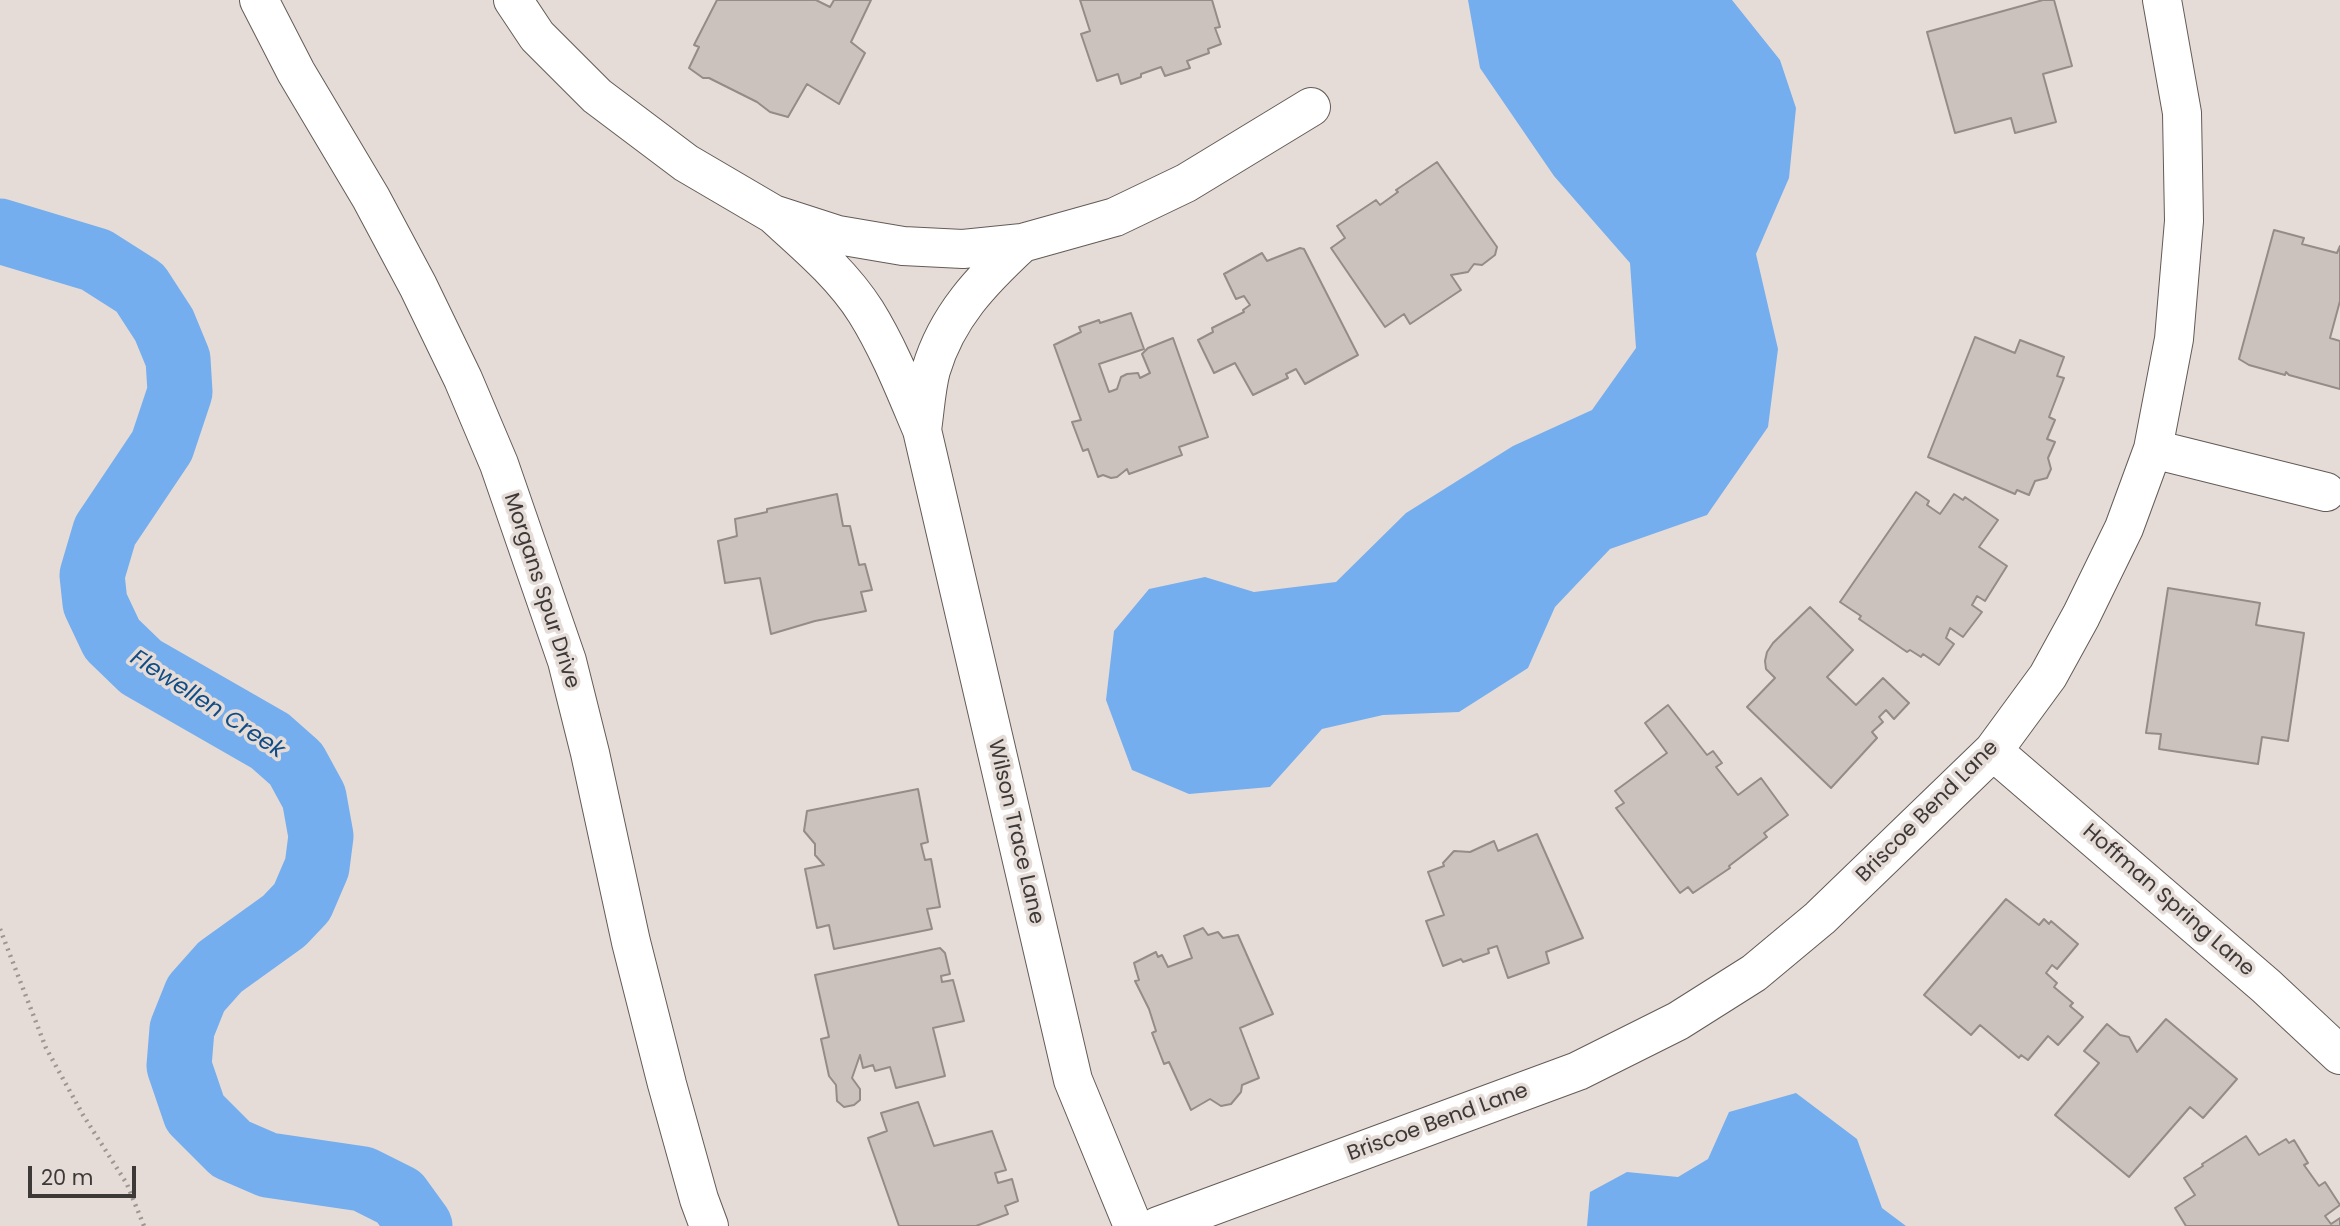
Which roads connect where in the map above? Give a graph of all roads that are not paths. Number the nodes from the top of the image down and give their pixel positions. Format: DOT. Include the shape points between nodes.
graph roads {
  1 [pos="259,0"];
  2 [pos="513,0"];
  3 [pos="2162,0"];
  4 [pos="1311,107"];
  5 [pos="773,214"];
  6 [pos="1021,243"];
  7 [pos="922,430"];
  8 [pos="2153,449"];
  9 [pos="2326,492"];
  10 [pos="1993,751"];
  11 [pos="2340,1055"];
  12 [pos="709,1226"];
  13 [pos="1133,1226"];
  14 [pos="1158,1226"];
  1 -- 12 [label="street, Morgans Spur Drive" via="418,286 499,464 567,661 631,942"];
  2 -- 5 [label="street" via="537,36 597,96 686,163"];
  3 -- 8 [label="street, Briscoe Bend Lane" via="2182,113 2185,221 2174,339"];
  4 -- 6 [label="street" via="1186,183 1139,206"];
  5 -- 6 [label="street" via="838,235 903,246 963,249"];
  5 -- 7 [label="street, Wilson Trace Lane" via="825,261 865,310"];
  6 -- 7 [label="street, Wilson Trace Lane" via="980,282 952,322 932,370"];
  7 -- 13 [label="street, Wilson Trace Lane" via="1073,1080"];
  8 -- 9 [label="street"];
  8 -- 10 [label="street, Briscoe Bend Lane" via="2123,528 2081,616 2048,676"];
  10 -- 11 [label="street, Hoffman Spring Lane"];
  10 -- 14 [label="street, Briscoe Bend Lane" via="1820,918 1754,973 1678,1020 1578,1071"];
}
